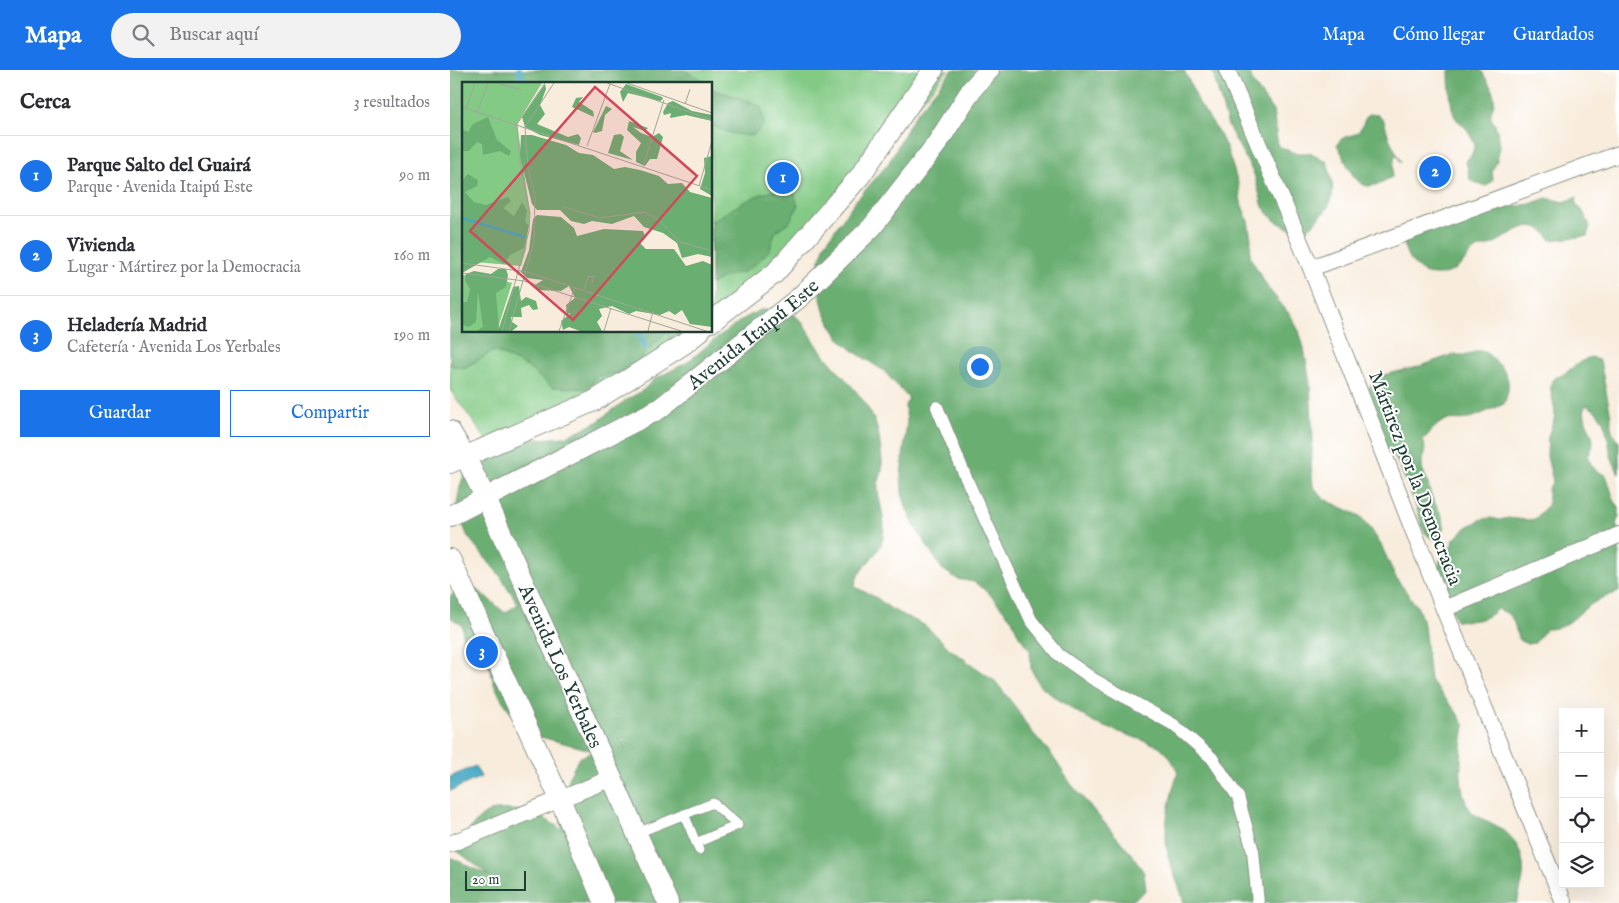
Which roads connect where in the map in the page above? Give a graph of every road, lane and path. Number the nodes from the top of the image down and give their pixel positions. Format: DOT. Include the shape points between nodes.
graph roads {
  1 [pos="933,70"];
  2 [pos="988,70"];
  3 [pos="1226,70"];
  4 [pos="1619,154"];
  5 [pos="1311,268"];
  6 [pos="712,321"];
  7 [pos="699,332"];
  8 [pos="937,408"];
  9 [pos="450,431"];
  10 [pos="457,459"];
  11 [pos="486,498"];
  12 [pos="450,516"];
  13 [pos="1619,535"];
  14 [pos="450,559"];
  15 [pos="1444,609"];
  16 [pos="612,778"];
  17 [pos="560,799"];
  18 [pos="684,814"];
  19 [pos="636,833"];
  20 [pos="450,844"];
  21 [pos="604,903"];
  22 [pos="668,903"];
  23 [pos="1258,903"];
  24 [pos="1564,903"];
  1 -- 6 [label="street, Avenida Itaipú Este" via="860,176 775,273"];
  2 -- 11 [label="street, Avenida Itaipú Este" via="972,88 936,145 872,227 800,296 659,409"];
  3 -- 5 [label="street, Mártirez por la Democracia"];
  4 -- 5 [label="street"];
  5 -- 15 [label="street, Mártirez por la Democracia"];
  7 -- 10 [label="street, Avenida Itaipú Este" via="594,401"];
  8 -- 23 [label="street" via="1036,628 1059,655 1093,680 1174,725 1212,758 1238,797 1253,851"];
  9 -- 10 [label="street, Avenida Los Yerbales"];
  10 -- 11 [label="street, Avenida Los Yerbales"];
  11 -- 12 [label="street, Avenida Itaipú Este"];
  11 -- 16 [label="street, Avenida Los Yerbales"];
  13 -- 15 [label="street"];
  14 -- 17 [label="street"];
  15 -- 24 [label="street, Mártirez por la Democracia"];
  16 -- 17 [label="street"];
  16 -- 19 [label="street, Avenida Los Yerbales"];
  17 -- 20 [label="street"];
  17 -- 21 [label="street"];
  18 -- 18 [label="lane" via="712,803 738,824 698,847"];
  18 -- 19 [label="lane"];
  19 -- 22 [label="street, Avenida Los Yerbales"];
}
